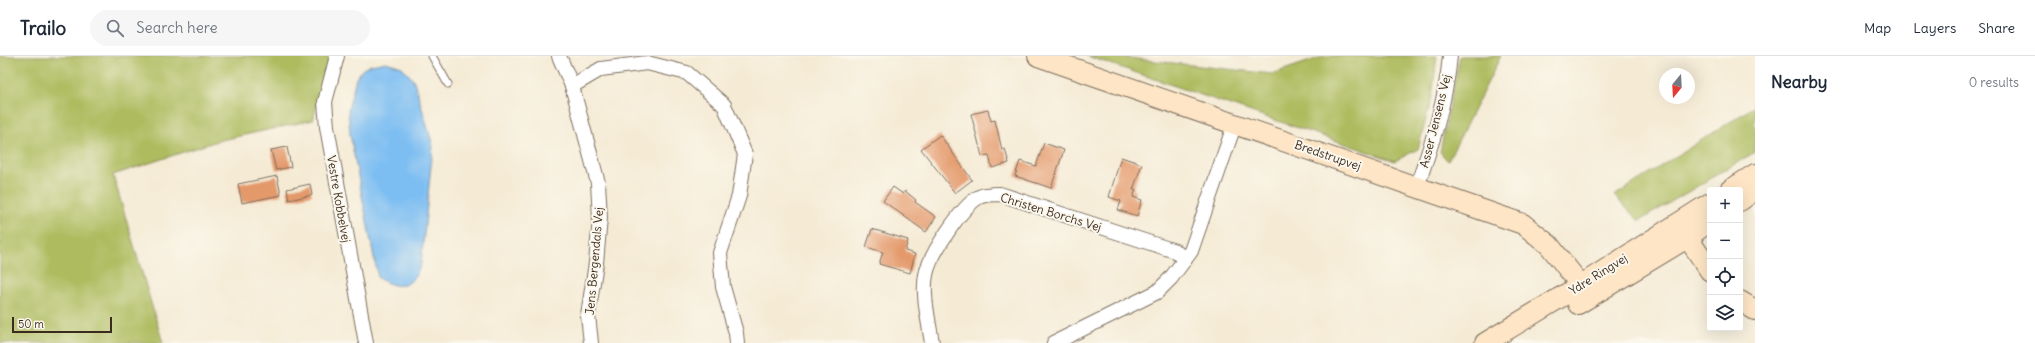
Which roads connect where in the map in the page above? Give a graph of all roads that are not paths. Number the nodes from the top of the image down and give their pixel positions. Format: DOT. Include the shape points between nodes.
graph roads {
  1 [pos="338,56"];
  2 [pos="432,56"];
  3 [pos="559,56"];
  4 [pos="1038,56"];
  5 [pos="1450,56"];
  6 [pos="448,84"];
  7 [pos="572,86"];
  8 [pos="1235,123"];
  9 [pos="1755,174"];
  10 [pos="1417,186"];
  11 [pos="1735,187"];
  12 [pos="1755,190"];
  13 [pos="1743,199"];
  14 [pos="1707,206"];
  15 [pos="1707,222"];
  16 [pos="1683,231"];
  17 [pos="1185,260"];
  18 [pos="1707,267"];
  19 [pos="1585,291"];
  20 [pos="1743,303"];
  21 [pos="1755,310"];
  22 [pos="366,343"];
  23 [pos="591,343"];
  24 [pos="737,343"];
  25 [pos="932,343"];
  26 [pos="1054,343"];
  27 [pos="1485,343"];
  28 [pos="1509,343"];
  1 -- 22 [label="street, Vestre Kobbelvej" via="325,102 326,127"];
  2 -- 6 [label="lane"];
  3 -- 7 [label="street, Jens Bergendals Vej"];
  4 -- 8 [label="street, Bredstrupvej"];
  5 -- 10 [label="street, Asser Jensens Vej" via="1443,101"];
  7 -- 23 [label="street, Jens Bergendals Vej" via="598,183 600,218 588,315"];
  7 -- 24 [label="street" via="601,69 647,63 687,73 724,105 745,154 739,196 720,254 723,287"];
  8 -- 10 [label="street, Bredstrupvej"];
  8 -- 17 [label="street" via="1191,251"];
  9 -- 11 [label="street"];
  10 -- 19 [label="street, Bredstrupvej" via="1523,224 1549,245"];
  12 -- 13 [label="street"];
  14 -- 16 [label="street, Ydre Ringvej"];
  15 -- 16 [label="street, Ydre Ringvej"];
  16 -- 18 [label="street"];
  16 -- 19 [label="street, Ydre Ringvej"];
  17 -- 25 [label="street, Christen Borchs Vej" via="1175,251 1000,194 988,194 967,207 937,247 928,266 925,285"];
  17 -- 26 [label="street" via="1157,292"];
  19 -- 27 [label="street, Ydre Ringvej"];
  19 -- 28 [label="street, Ydre Ringvej"];
  20 -- 21 [label="street"];
}
